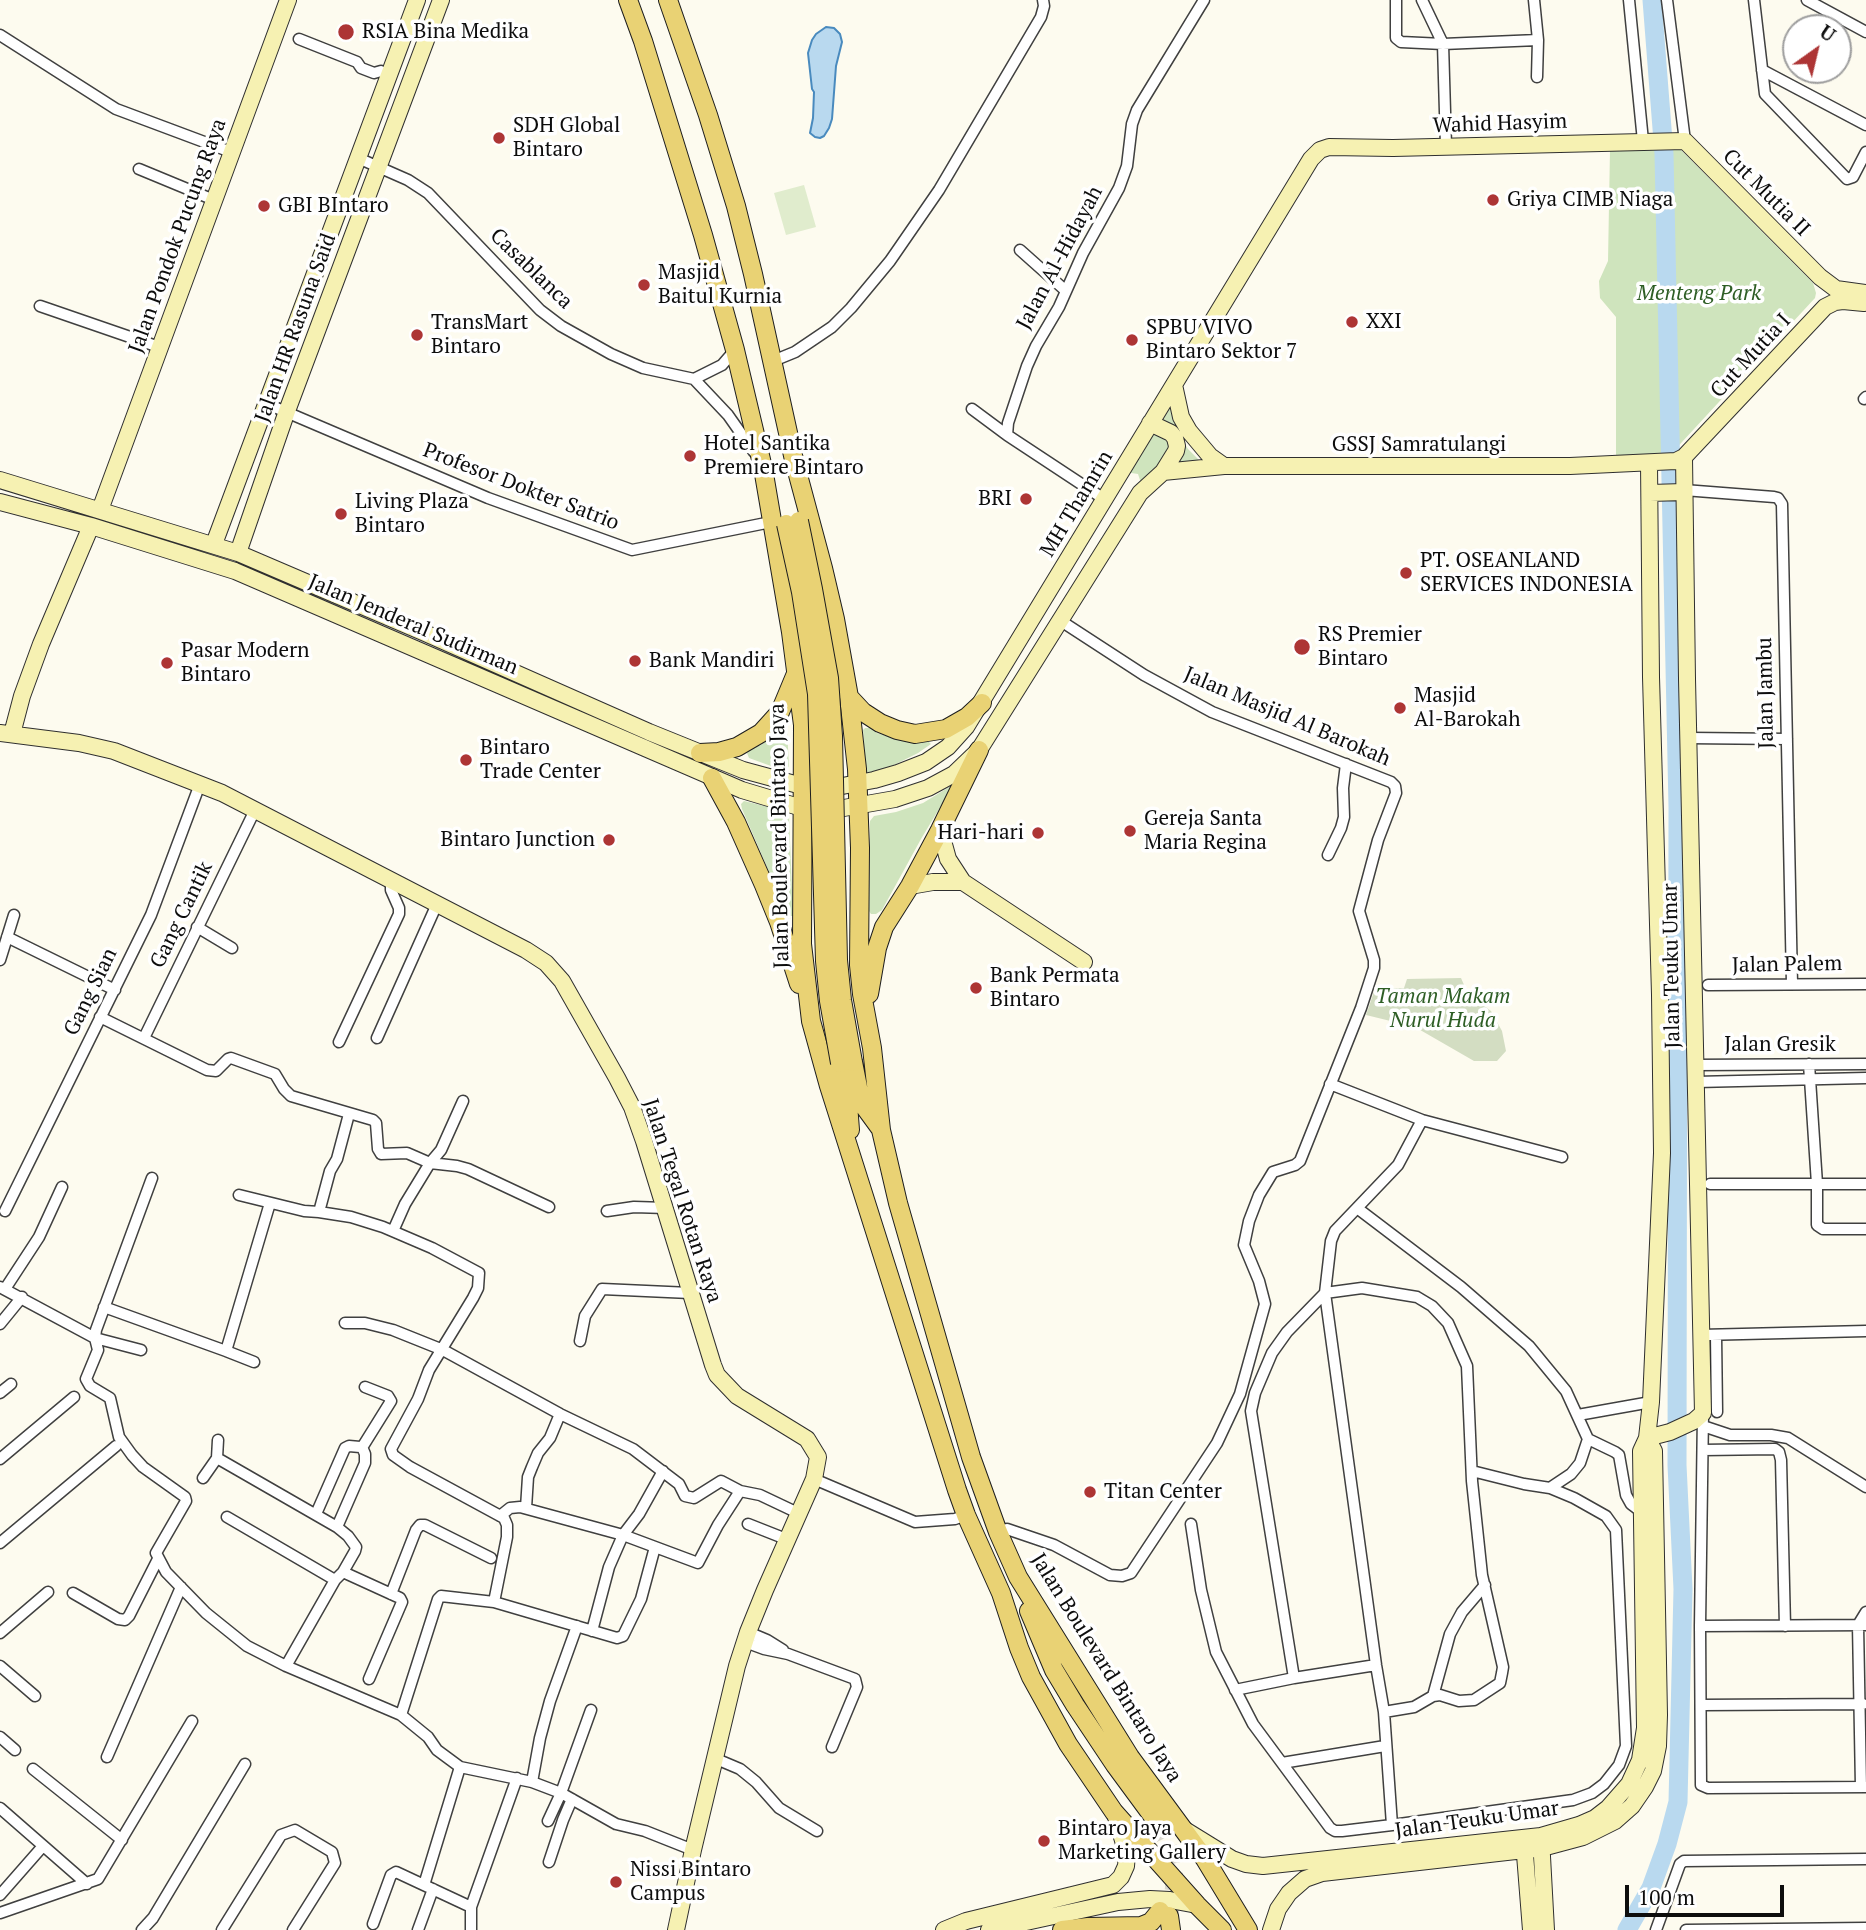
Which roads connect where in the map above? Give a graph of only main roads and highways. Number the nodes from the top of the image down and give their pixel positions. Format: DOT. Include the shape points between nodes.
graph roads {
  1 [pos="288,0"];
  2 [pos="417,0"];
  3 [pos="441,0"];
  4 [pos="628,0"];
  5 [pos="668,0"];
  6 [pos="1683,140"];
  7 [pos="1320,150"];
  8 [pos="1820,277"];
  9 [pos="1866,293"];
  10 [pos="1866,303"];
  11 [pos="1825,307"];
  12 [pos="1174,385"];
  13 [pos="1150,423"];
  14 [pos="1680,459"];
  15 [pos="794,460"];
  16 [pos="1654,462"];
  17 [pos="1224,466"];
  18 [pos="1163,472"];
  19 [pos="0,480"];
  20 [pos="107,487"];
  21 [pos="1670,492"];
  22 [pos="0,502"];
  23 [pos="100,510"];
  24 [pos="122,517"];
  25 [pos="785,522"];
  26 [pos="91,526"];
  27 [pos="120,534"];
  28 [pos="214,544"];
  29 [pos="82,549"];
  30 [pos="238,553"];
  31 [pos="339,596"];
  32 [pos="357,603"];
  33 [pos="330,612"];
  34 [pos="349,620"];
  35 [pos="797,673"];
  36 [pos="849,697"];
  37 [pos="982,703"];
  38 [pos="6,734"];
  39 [pos="854,743"];
  40 [pos="803,750"];
  41 [pos="979,751"];
  42 [pos="700,753"];
  43 [pos="712,778"];
  44 [pos="858,783"];
  45 [pos="802,786"];
  46 [pos="858,806"];
  47 [pos="802,808"];
  48 [pos="940,830"];
  49 [pos="802,845"];
  50 [pos="860,848"];
  51 [pos="963,882"];
  52 [pos="910,886"];
  53 [pos="1084,962"];
  54 [pos="867,1016"];
  55 [pos="811,1021"];
  56 [pos="846,1062"];
  57 [pos="881,1130"];
  58 [pos="852,1158"];
  59 [pos="1647,1438"];
  60 [pos="1018,1577"];
  61 [pos="1001,1593"];
  62 [pos="1114,1812"];
  63 [pos="1183,1829"];
  64 [pos="1542,1842"];
  65 [pos="1525,1844"];
  66 [pos="1113,1885"];
  67 [pos="1118,1902"];
  68 [pos="1197,1905"];
  69 [pos="1167,1919"];
  70 [pos="676,1930"];
  71 [pos="944,1930"];
  72 [pos="989,1930"];
  73 [pos="1062,1930"];
  74 [pos="1222,1930"];
  75 [pos="1248,1930"];
  76 [pos="1271,1930"];
  77 [pos="1531,1930"];
  78 [pos="1546,1930"];
  1 -- 20 [label="main road, Jalan Pondok Pucung Raya"];
  2 -- 28 [label="main road, Jalan HR Rasuna Said" via="385,72 358,158"];
  3 -- 30 [label="main road, Jalan HR Rasuna Said"];
  4 -- 25 [label="main road, Jalan Boulevard Bintaro Jaya" via="736,350 762,466"];
  5 -- 15 [label="main road, Jalan Boulevard Bintaro Jaya" via="736,206"];
  6 -- 7 [label="main road, Wahid Hasyim"];
  6 -- 8 [label="main road, Cut Mutia II"];
  7 -- 12 [label="main road, MH Thamrin"];
  8 -- 9 [label="main road, Cut Mutia II" via="1836,289"];
  8 -- 11 [label="main road" via="1827,293"];
  10 -- 11 [label="main road" via="1843,301"];
  11 -- 14 [label="main road, Cut Mutia I"];
  12 -- 13 [label="main road, MH Thamrin"];
  12 -- 17 [label="main road" via="1189,432"];
  13 -- 18 [label="main road" via="1175,438 1176,451"];
  13 -- 37 [label="main road, MH Thamrin"];
  14 -- 16 [label="main road, GSSJ Samratulangi"];
  14 -- 21 [label="main road, Jalan Teuku Umar"];
  15 -- 25 [label="main road, Jalan Boulevard Bintaro Jaya"];
  15 -- 36 [label="main road, Jalan Boulevard Bintaro Jaya" via="826,580"];
  16 -- 17 [label="main road, GSSJ Samratulangi"];
  16 -- 21 [label="main road, Jalan Teuku Umar"];
  17 -- 18 [label="main road, GSSJ Samratulangi"];
  18 -- 41 [label="main road" via="1140,493"];
  19 -- 23 [label="main road, Jalan Jenderal Sudirman"];
  20 -- 23 [label="main road, Jalan Pondok Pucung Raya"];
  20 -- 24 [label="main road"];
  21 -- 59 [label="main road, Jalan Teuku Umar" via="1651,677 1662,1153"];
  21 -- 59 [label="main road, Jalan Teuku Umar" via="1704,1065 1696,1082 1708,1335 1704,1418"];
  22 -- 26 [label="main road, Jalan Jenderal Sudirman"];
  23 -- 24 [label="main road, Jalan Jenderal Sudirman"];
  24 -- 28 [label="main road, Jalan Jenderal Sudirman"];
  25 -- 35 [label="main road, Jalan Boulevard Bintaro Jaya"];
  25 -- 56 [label="main road, Jalan Boulevard Bintaro Jaya, bridge" via="815,598 829,678"];
  26 -- 27 [label="main road, Jalan Jenderal Sudirman"];
  26 -- 29 [label="main road, Jalan Tegal Rotan Raya"];
  27 -- 29 [label="main road" via="100,538"];
  27 -- 33 [label="main road, Jalan Jenderal Sudirman" via="235,571"];
  28 -- 30 [label="main road, Jalan Jenderal Sudirman"];
  29 -- 38 [label="main road, Jalan Tegal Rotan Raya"];
  30 -- 31 [label="main road, Jalan Jenderal Sudirman"];
  31 -- 32 [label="main road, Jalan Jenderal Sudirman"];
  31 -- 33 [label="main road" via="340,604"];
  32 -- 34 [label="main road" via="348,612"];
  32 -- 42 [label="main road, Jalan Jenderal Sudirman"];
  33 -- 34 [label="main road, Jalan Jenderal Sudirman"];
  34 -- 43 [label="main road, Jalan Jenderal Sudirman"];
  35 -- 40 [label="main road, Jalan Boulevard Bintaro Jaya"];
  35 -- 42 [label="main road" via="780,712 761,733 737,747"];
  36 -- 37 [label="main road" via="880,723 915,734 946,729"];
  36 -- 39 [label="main road, Jalan Boulevard Bintaro Jaya"];
  37 -- 44 [label="main road, MH Thamrin" via="948,747 926,762"];
  38 -- 70 [label="main road, Jalan Tegal Rotan Raya" via="114,751 200,784 526,950 554,970 610,1066 632,1107 718,1375 737,1396 807,1439 818,1457 814,1479 747,1637 714,1758"];
  39 -- 40 [label="main road" via="846,757 824,767 810,764"];
  39 -- 44 [label="main road, Jalan Boulevard Bintaro Jaya"];
  40 -- 45 [label="main road, Jalan Boulevard Bintaro Jaya"];
  41 -- 46 [label="main road" via="954,774 928,788"];
  41 -- 48 [label="main road"];
  42 -- 45 [label="main road, Jalan Jenderal Sudirman"];
  43 -- 47 [label="main road, Jalan Jenderal Sudirman"];
  43 -- 55 [label="main road" via="741,831 779,922"];
  44 -- 45 [label="main road, MH Thamrin"];
  44 -- 46 [label="main road, Jalan Boulevard Bintaro Jaya"];
  45 -- 47 [label="main road, Jalan Boulevard Bintaro Jaya"];
  46 -- 47 [label="main road"];
  46 -- 50 [label="main road, Jalan Boulevard Bintaro Jaya"];
  47 -- 49 [label="main road, Jalan Boulevard Bintaro Jaya"];
  48 -- 51 [label="main road" via="948,859"];
  48 -- 52 [label="main road"];
  49 -- 50 [label="main road" via="811,825 826,819 849,827"];
  49 -- 55 [label="main road, Jalan Boulevard Bintaro Jaya" via="802,944"];
  50 -- 54 [label="main road, Jalan Boulevard Bintaro Jaya" via="859,965"];
  51 -- 52 [label="main road"];
  51 -- 53 [label="main road"];
  52 -- 54 [label="main road" via="877,948"];
  54 -- 57 [label="main road, Jalan Boulevard Bintaro Jaya"];
  55 -- 58 [label="main road, Jalan Boulevard Bintaro Jaya"];
  56 -- 57 [label="main road, Jalan Boulevard Bintaro Jaya" via="861,1101"];
  56 -- 58 [label="main road, Jalan Boulevard Bintaro Jaya"];
  57 -- 60 [label="main road, Jalan Boulevard Bintaro Jaya" via="971,1457"];
  58 -- 61 [label="main road, Jalan Boulevard Bintaro Jaya" via="966,1515"];
  59 -- 64 [label="main road, Jalan Teuku Umar" via="1641,1451 1645,1728 1640,1760 1629,1784 1608,1808"];
  59 -- 64 [label="main road, Jalan Teuku Umar" via="1654,1451 1659,1715 1653,1771 1632,1806 1615,1821 1583,1837"];
  60 -- 61 [label="main road" via="1054,1670 1152,1825 1104,1771 1069,1718"];
  60 -- 63 [label="main road, Jalan Boulevard Bintaro Jaya" via="1130,1757"];
  61 -- 62 [label="main road, Jalan Boulevard Bintaro Jaya" via="1031,1677 1068,1744"];
  62 -- 66 [label="main road" via="1127,1854 1126,1866"];
  62 -- 68 [label="main road, Jalan Boulevard Bintaro Jaya"];
  63 -- 65 [label="main road, Jalan Teuku Umar" via="1232,1859 1263,1866"];
  63 -- 75 [label="main road, Jalan Boulevard Bintaro Jaya"];
  64 -- 65 [label="main road, Jalan Teuku Umar"];
  64 -- 78 [label="main road"];
  65 -- 76 [label="main road, Jalan Teuku Umar" via="1322,1873 1305,1879 1289,1893"];
  65 -- 77 [label="main road"];
  66 -- 67 [label="main road" via="1122,1895"];
  66 -- 71 [label="main road"];
  67 -- 68 [label="main road" via="1150,1899"];
  67 -- 72 [label="main road"];
  68 -- 74 [label="main road, Jalan Boulevard Bintaro Jaya"];
  69 -- 73 [label="main road" via="1141,1926"];
}
